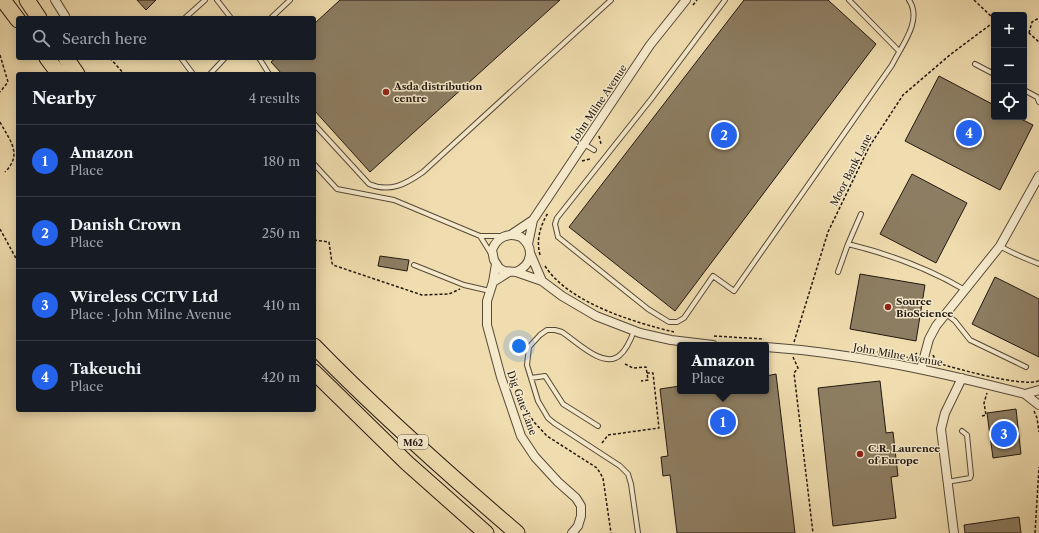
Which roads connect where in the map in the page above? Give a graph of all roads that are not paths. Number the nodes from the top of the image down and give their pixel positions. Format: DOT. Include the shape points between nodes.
graph roads {
  1 [pos="4,0"];
  2 [pos="27,0"];
  3 [pos="55,0"];
  4 [pos="205,0"];
  5 [pos="216,0"];
  6 [pos="290,0"];
  7 [pos="611,0"];
  8 [pos="725,0"];
  9 [pos="849,0"];
  10 [pos="909,0"];
  11 [pos="689,3"];
  12 [pos="38,16"];
  13 [pos="65,16"];
  14 [pos="187,16"];
  15 [pos="229,16"];
  16 [pos="273,16"];
  17 [pos="16,17"];
  18 [pos="899,51"];
  19 [pos="48,60"];
  20 [pos="67,60"];
  21 [pos="182,60"];
  22 [pos="223,60"];
  23 [pos="261,60"];
  24 [pos="975,64"];
  25 [pos="57,72"];
  26 [pos="76,72"];
  27 [pos="192,72"];
  28 [pos="212,72"];
  29 [pos="268,72"];
  30 [pos="991,72"];
  31 [pos="1027,92"];
  32 [pos="1039,102"];
  33 [pos="316,126"];
  34 [pos="584,144"];
  35 [pos="594,150"];
  36 [pos="316,166"];
  37 [pos="1039,176"];
  38 [pos="861,214"];
  39 [pos="533,220"];
  40 [pos="508,235"];
  41 [pos="480,236"];
  42 [pos="528,244"];
  43 [pos="848,244"];
  44 [pos="1000,246"];
  45 [pos="530,253"];
  46 [pos="494,260"];
  47 [pos="1039,264"];
  48 [pos="414,265"];
  49 [pos="513,272"];
  50 [pos="838,272"];
  51 [pos="542,281"];
  52 [pos="493,282"];
  53 [pos="965,290"];
  54 [pos="490,291"];
  55 [pos="945,314"];
  56 [pos="634,331"];
  57 [pos="688,342"];
  58 [pos="769,347"];
  59 [pos="316,348"];
  60 [pos="1026,367"];
  61 [pos="921,369"];
  62 [pos="316,374"];
  63 [pos="531,378"];
  64 [pos="962,378"];
  65 [pos="1039,390"];
  66 [pos="1025,394"];
  67 [pos="1036,407"];
  68 [pos="598,426"];
  69 [pos="962,431"];
  70 [pos="947,482"];
  71 [pos="486,533"];
  72 [pos="517,533"];
  73 [pos="572,533"];
  74 [pos="638,533"];
  75 [pos="954,533"];
  1 -- 17 [label="highway"];
  2 -- 12 [label="highway"];
  3 -- 13 [label="street"];
  4 -- 14 [label="lane"];
  5 -- 15 [label="lane"];
  6 -- 16 [label="lane"];
  7 -- 33 [label="lane" via="409,182 388,189 369,184"];
  8 -- 18 [label="lane" via="557,218 555,224 558,237 648,309 669,322 677,322 684,318 713,276 734,291 892,65"];
  9 -- 18 [label="lane"];
  10 -- 18 [label="lane" via="914,20"];
  11 -- 34 [label="street, John Milne Avenue" via="650,45"];
  19 -- 25 [label="highway"];
  20 -- 26 [label="highway"];
  21 -- 27 [label="lane"];
  22 -- 28 [label="lane"];
  23 -- 29 [label="lane"];
  24 -- 30 [label="lane"];
  31 -- 32 [label="lane" via="1037,97"];
  34 -- 35 [label="lane"];
  34 -- 39 [label="street, John Milne Avenue"];
  36 -- 41 [label="lane" via="337,189 394,200"];
  37 -- 44 [label="street"];
  38 -- 43 [label="lane"];
  39 -- 40 [label="street, John Milne Avenue"];
  39 -- 42 [label="street, John Milne Avenue"];
  40 -- 41 [label="lane"];
  40 -- 42 [label="street" via="521,237"];
  40 -- 46 [label="street" via="494,244"];
  41 -- 46 [label="lane"];
  42 -- 45 [label="street"];
  43 -- 50 [label="lane"];
  43 -- 53 [label="lane" via="911,263"];
  44 -- 47 [label="lane" via="1018,257"];
  44 -- 53 [label="street"];
  45 -- 49 [label="street" via="526,265"];
  45 -- 51 [label="street"];
  46 -- 49 [label="street" via="504,271"];
  46 -- 52 [label="street, Dig Gate Lane"];
  48 -- 54 [label="lane" via="464,285"];
  49 -- 51 [label="street"];
  49 -- 52 [label="street"];
  51 -- 56 [label="street" via="596,316"];
  52 -- 54 [label="street, Dig Gate Lane"];
  53 -- 55 [label="street"];
  54 -- 73 [label="street, Dig Gate Lane" via="487,325 521,436 535,457 581,506 578,526"];
  55 -- 60 [label="lane" via="955,321 970,340"];
  55 -- 61 [label="street" via="929,339"];
  56 -- 57 [label="street"];
  56 -- 63 [label="lane" via="622,354 606,360 562,332 547,330 529,347 527,365"];
  58 -- 61 [label="street, John Milne Avenue" via="845,356"];
  59 -- 72 [label="highway, M62" via="358,392"];
  61 -- 64 [label="street, John Milne Avenue"];
  62 -- 71 [label="highway, M62" via="408,463"];
  63 -- 68 [label="lane" via="545,376 563,404"];
  63 -- 74 [label="lane" via="538,401 548,418 628,474"];
  64 -- 66 [label="street, John Milne Avenue"];
  64 -- 70 [label="street" via="942,425 941,438"];
  65 -- 66 [label="street"];
  66 -- 67 [label="street, John Milne Avenue"];
  69 -- 70 [label="lane" via="967,435 971,475 970,478"];
  70 -- 75 [label="street"];
}
